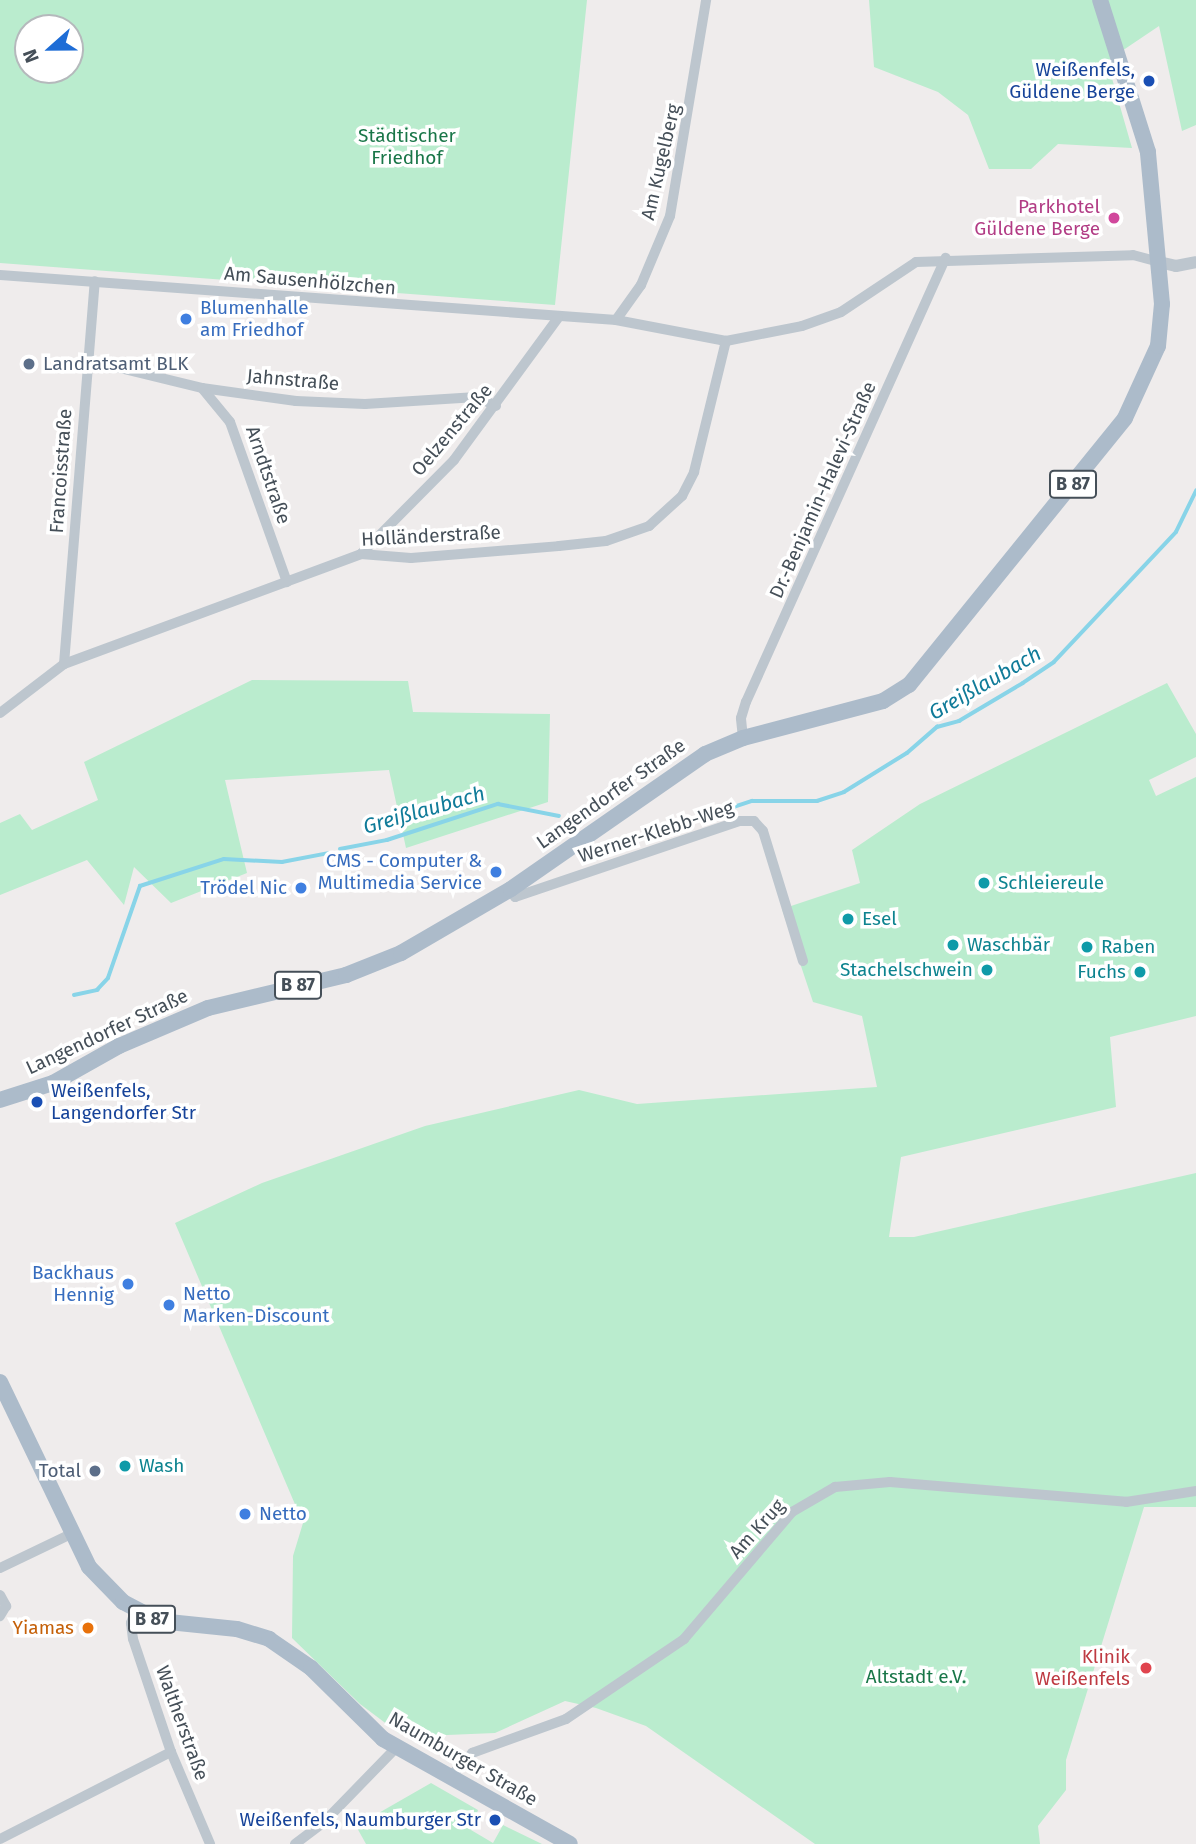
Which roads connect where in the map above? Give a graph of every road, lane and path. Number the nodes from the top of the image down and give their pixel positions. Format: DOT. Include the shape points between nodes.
graph roads {
  1 [pos="706,0"];
  2 [pos="1100,0"];
  3 [pos="946,258"];
  4 [pos="1159,262"];
  5 [pos="1196,262"];
  6 [pos="0,275"];
  7 [pos="95,281"];
  8 [pos="558,318"];
  9 [pos="616,320"];
  10 [pos="726,341"];
  11 [pos="87,360"];
  12 [pos="202,388"];
  13 [pos="496,407"];
  14 [pos="361,554"];
  15 [pos="287,582"];
  16 [pos="64,664"];
  17 [pos="0,713"];
  18 [pos="743,738"];
  19 [pos="511,889"];
  20 [pos="803,961"];
  21 [pos="0,1100"];
  22 [pos="0,1382"];
  23 [pos="1196,1491"];
  24 [pos="73,1533"];
  25 [pos="0,1568"];
  26 [pos="0,1595"];
  27 [pos="135,1612"];
  28 [pos="0,1616"];
  29 [pos="397,1747"];
  30 [pos="171,1752"];
  31 [pos="450,1777"];
  32 [pos="0,1839"];
  33 [pos="210,1844"];
  34 [pos="295,1844"];
  35 [pos="569,1844"];
  1 -- 9 [label="street, Am Kugelberg" via="670,216 641,285"];
  2 -- 4 [label="main road, B 87" via="1146,142"];
  3 -- 4 [label="street" via="1133,256"];
  3 -- 10 [label="street" via="916,262 841,312 802,326"];
  3 -- 18 [label="street, Dr.-Benjamin-Halevi-Straße" via="746,702 741,718"];
  4 -- 5 [label="street" via="1176,266"];
  4 -- 18 [label="main road, Langendorfer Straße / B 87" via="1160,336 1149,372 1125,418 909,685 883,701"];
  6 -- 7 [label="street, Am Sausenhölzchen"];
  7 -- 8 [label="street, Am Sausenhölzchen"];
  7 -- 11 [label="street, Francoisstraße"];
  8 -- 9 [label="street, Am Sausenhölzchen"];
  8 -- 13 [label="street, Oelzenstraße"];
  9 -- 10 [label="street, Am Sausenhölzchen"];
  10 -- 14 [label="street, Holländerstraße" via="694,472 682,496 649,526 606,541 559,546 411,558"];
  11 -- 12 [label="street, Jahnstraße"];
  11 -- 16 [label="street, Francoisstraße"];
  12 -- 13 [label="street, Jahnstraße" via="296,401 365,404 477,397"];
  12 -- 15 [label="street, Arndtstraße" via="230,422"];
  13 -- 14 [label="street, Oelzenstraße" via="454,460"];
  14 -- 15 [label="street, Holländerstraße"];
  15 -- 16 [label="street, Holländerstraße"];
  16 -- 17 [label="street, Holländerstraße"];
  18 -- 19 [label="main road, Langendorfer Straße / B 87" via="676,771"];
  19 -- 20 [label="street, Werner-Klebb-Weg" via="515,897 740,821 754,821 763,831"];
  19 -- 21 [label="main road, Langendorfer Straße / B 87" via="401,953 346,975 208,1008 119,1046 53,1083"];
  22 -- 24 [label="main road, Naumburger Straße / B 87"];
  23 -- 31 [label="street, Am Krug" via="1126,1502 890,1482 835,1488 792,1512 684,1639 566,1719 472,1753"];
  24 -- 25 [label="street"];
  24 -- 27 [label="main road, Naumburger Straße / B 87" via="98,1579"];
  26 -- 28 [label="street" via="6,1606"];
  27 -- 29 [label="main road, Naumburger Straße / B 87" via="159,1621 237,1629 269,1639 311,1668 371,1730"];
  27 -- 30 [label="street, Waltherstraße" via="133,1639"];
  29 -- 31 [label="main road, Naumburger Straße / B 87"];
  29 -- 34 [label="street" via="322,1824"];
  30 -- 32 [label="street"];
  30 -- 33 [label="street, Waltherstraße"];
  31 -- 35 [label="main road, Naumburger Straße / B 87"];
}
